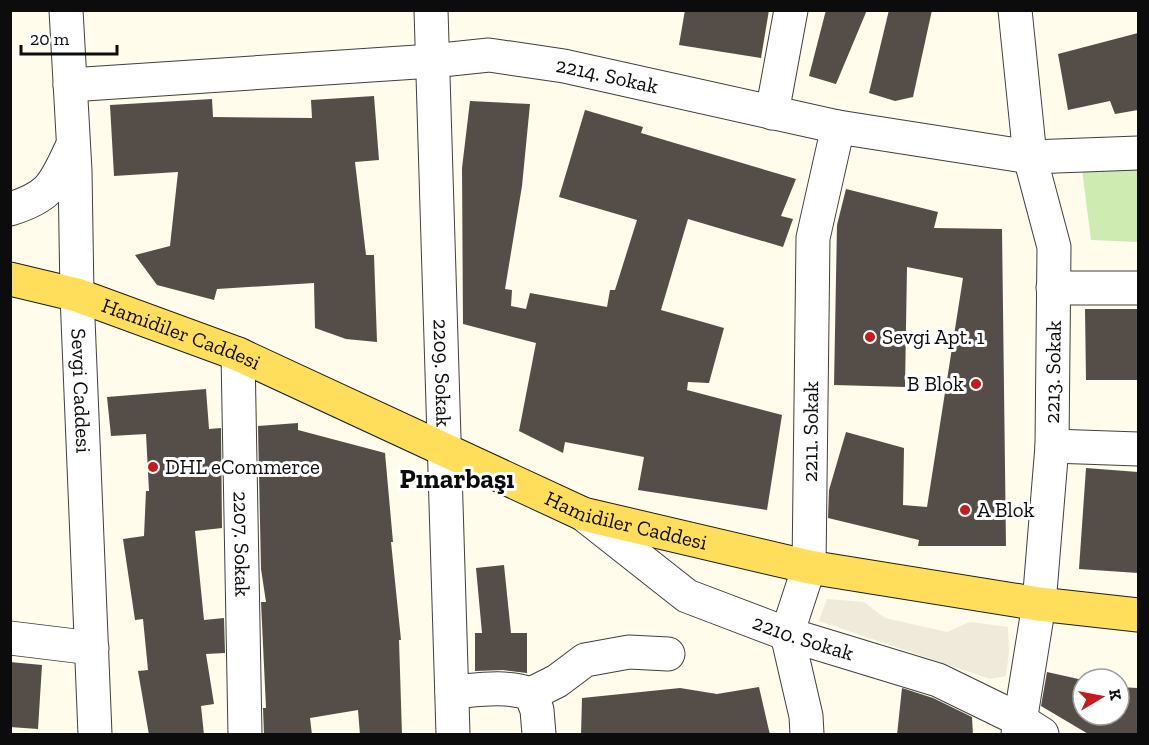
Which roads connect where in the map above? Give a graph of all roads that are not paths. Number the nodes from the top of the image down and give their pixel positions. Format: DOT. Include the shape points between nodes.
graph roads {
  1 [pos="66,10"];
  2 [pos="431,10"];
  3 [pos="791,10"];
  4 [pos="1015,10"];
  5 [pos="432,62"];
  6 [pos="70,85"];
  7 [pos="772,113"];
  8 [pos="838,127"];
  9 [pos="72,145"];
  10 [pos="1138,153"];
  11 [pos="1030,158"];
  12 [pos="10,209"];
  13 [pos="10,279"];
  14 [pos="1053,288"];
  15 [pos="1138,288"];
  16 [pos="77,295"];
  17 [pos="238,354"];
  18 [pos="1052,446"];
  19 [pos="444,448"];
  20 [pos="1138,449"];
  21 [pos="583,514"];
  22 [pos="809,567"];
  23 [pos="1039,604"];
  24 [pos="1138,615"];
  25 [pos="787,634"];
  26 [pos="10,638"];
  27 [pos="92,648"];
  28 [pos="668,654"];
  29 [pos="452,692"];
  30 [pos="531,694"];
  31 [pos="1027,730"];
  32 [pos="95,735"];
  33 [pos="244,735"];
  34 [pos="453,735"];
  35 [pos="539,735"];
  36 [pos="807,735"];
  1 -- 6 [label="street, Sevgi Caddesi"];
  2 -- 5 [label="street, 2209. Sokak"];
  3 -- 7 [label="street"];
  4 -- 11 [label="street, 2213. Sokak"];
  5 -- 6 [label="street, 2214. Sokak"];
  5 -- 7 [label="street, 2214. Sokak" via="489,55 553,64"];
  5 -- 19 [label="street, 2209. Sokak"];
  6 -- 9 [label="street, Sevgi Caddesi"];
  7 -- 8 [label="street, 2214. Sokak"];
  8 -- 11 [label="street, 2214. Sokak"];
  8 -- 22 [label="street, 2211. Sokak" via="813,238"];
  9 -- 12 [label="street" via="51,189 30,203"];
  9 -- 16 [label="street, Sevgi Caddesi"];
  10 -- 11 [label="street, 2214. Sokak"];
  11 -- 14 [label="street, 2213. Sokak" via="1054,247"];
  13 -- 16 [label="main road, Hamidiler Caddesi"];
  14 -- 15 [label="street"];
  14 -- 18 [label="street, 2213. Sokak"];
  16 -- 17 [label="main road, Hamidiler Caddesi"];
  16 -- 27 [label="street, Sevgi Caddesi"];
  17 -- 19 [label="main road, Hamidiler Caddesi"];
  17 -- 33 [label="street, 2207. Sokak"];
  18 -- 20 [label="street"];
  18 -- 23 [label="street, 2213. Sokak"];
  19 -- 21 [label="main road, Hamidiler Caddesi"];
  19 -- 29 [label="street, 2209. Sokak"];
  21 -- 22 [label="main road, Hamidiler Caddesi"];
  21 -- 25 [label="street, 2210. Sokak" via="687,596"];
  22 -- 23 [label="main road, Hamidiler Caddesi"];
  22 -- 25 [label="street, 2211. Sokak"];
  23 -- 24 [label="main road, Hamidiler Caddesi"];
  23 -- 31 [label="street, 2213. Sokak"];
  25 -- 31 [label="street, 2210. Sokak" via="938,680"];
  25 -- 36 [label="street"];
  26 -- 27 [label="street"];
  27 -- 32 [label="street, Sevgi Caddesi"];
  28 -- 30 [label="street" via="629,652 585,660"];
  29 -- 30 [label="street" via="495,688"];
  29 -- 34 [label="street, 2209. Sokak"];
  30 -- 35 [label="street"];
}
